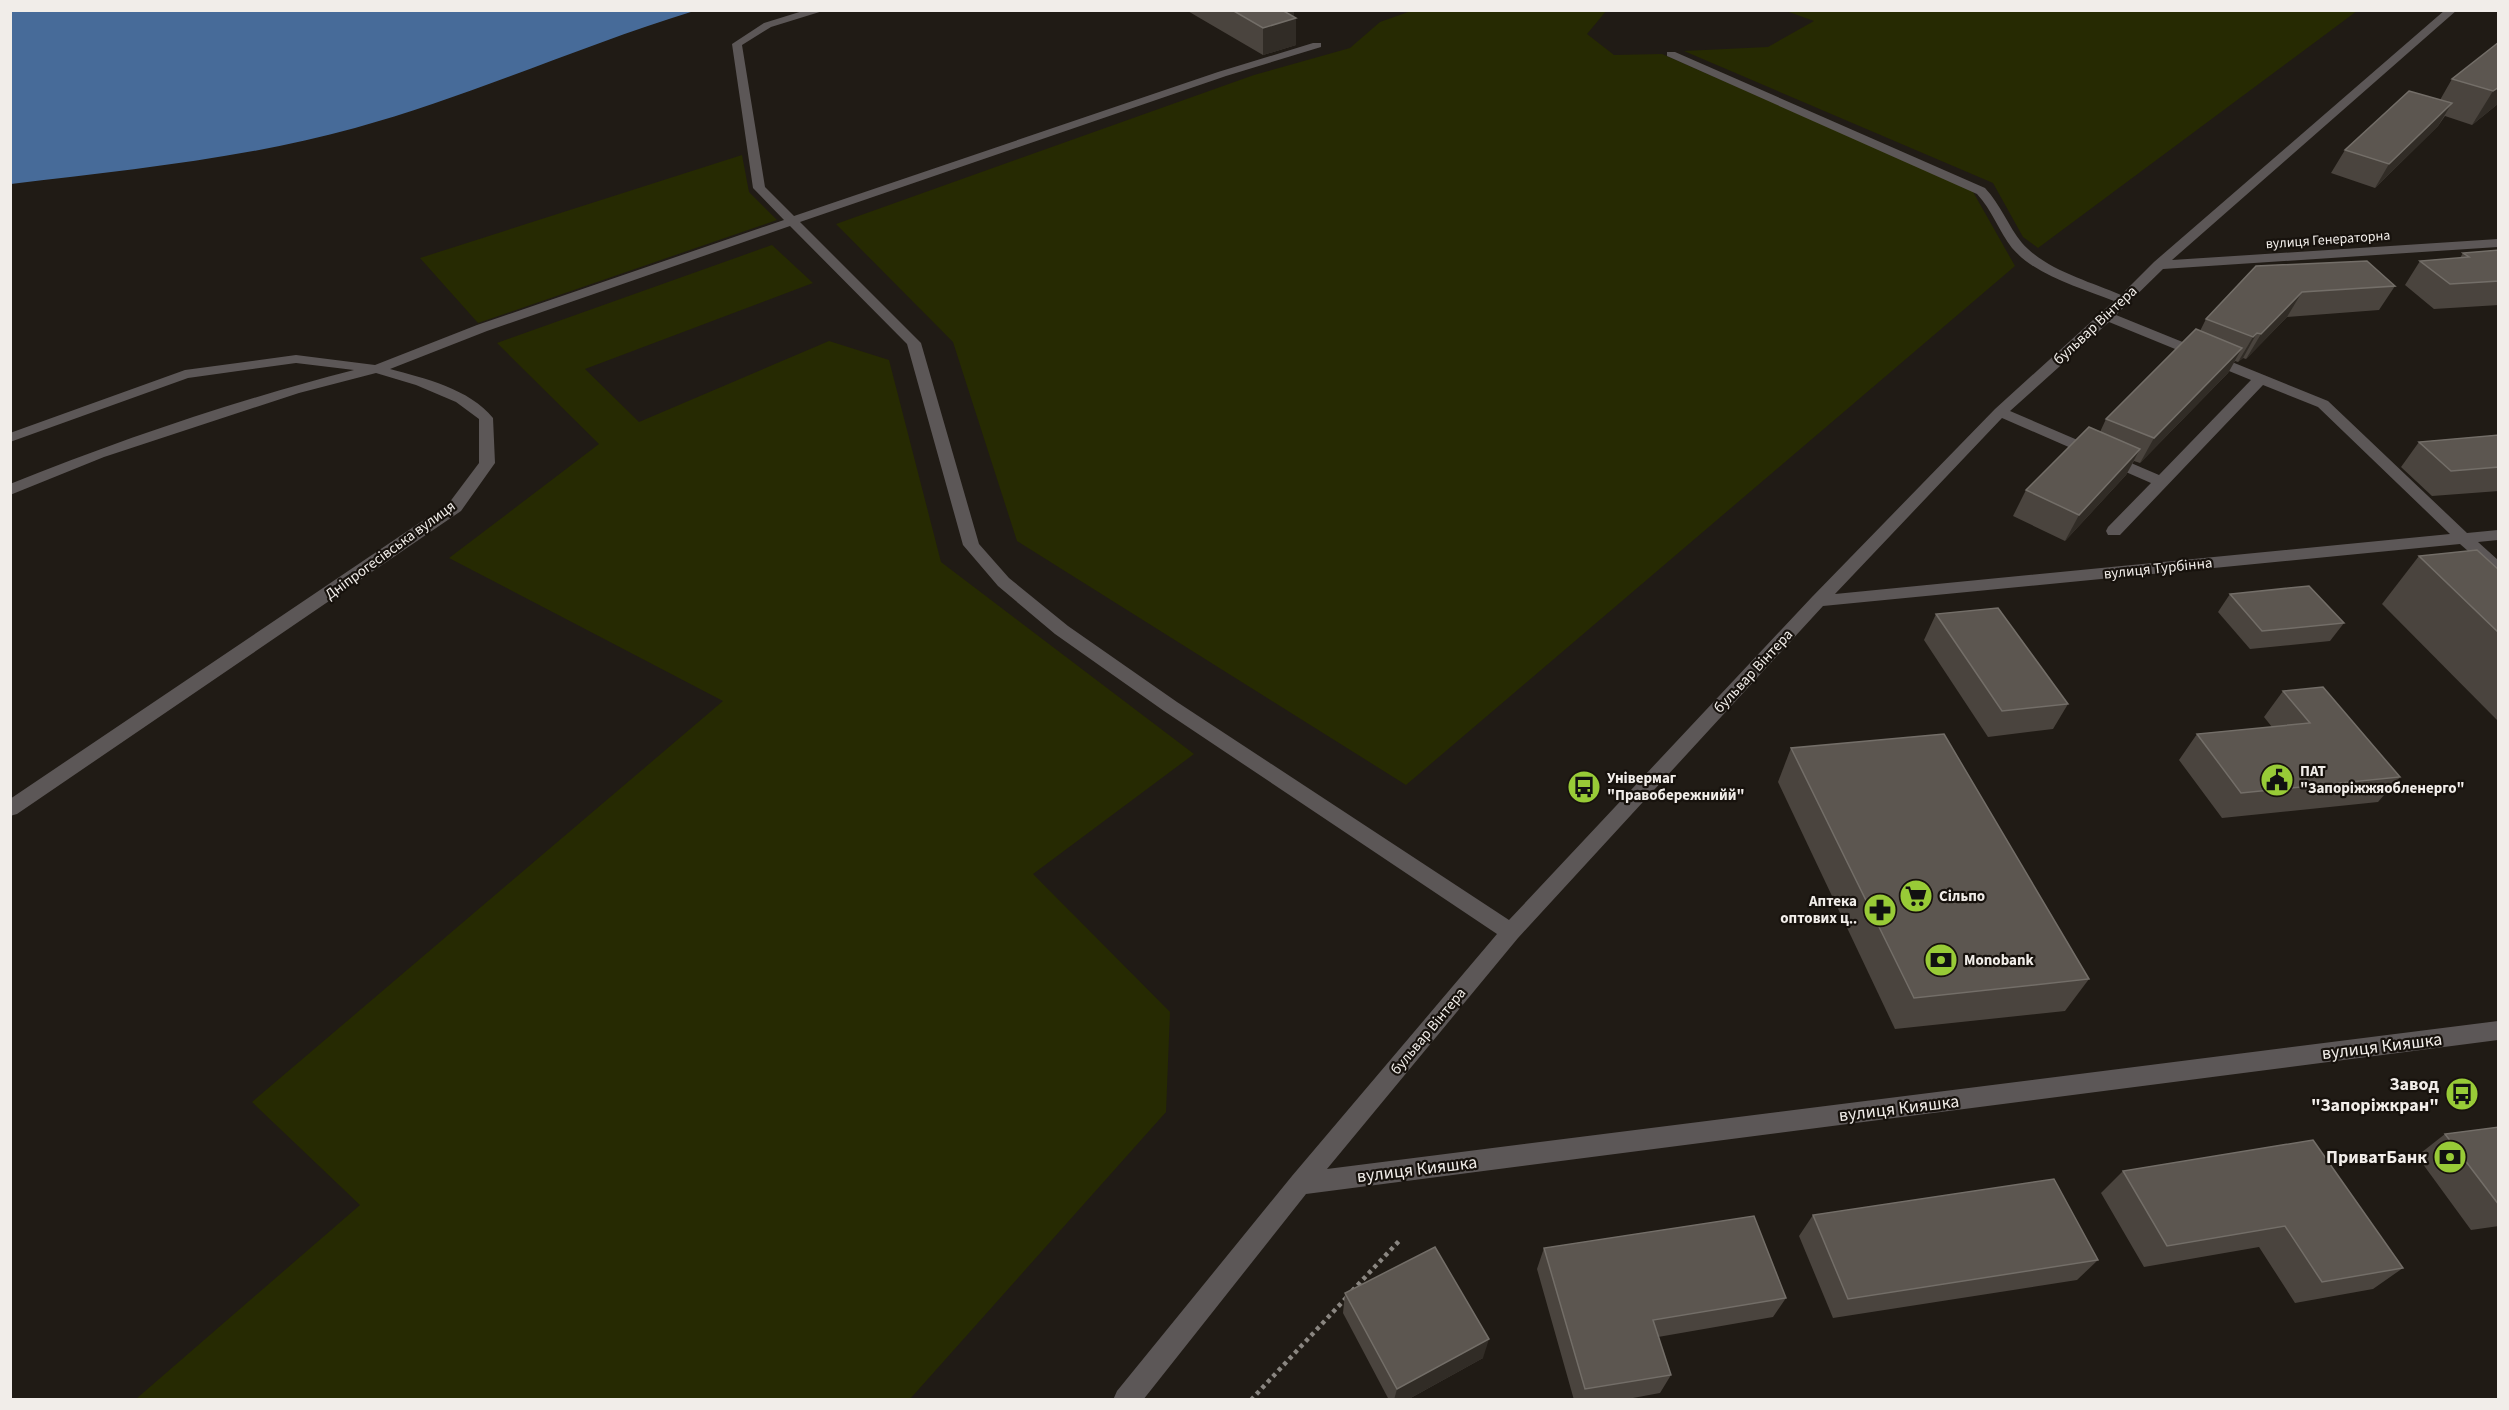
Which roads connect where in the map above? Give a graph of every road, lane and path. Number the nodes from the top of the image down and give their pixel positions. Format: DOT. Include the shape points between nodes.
graph roads {
  1 [pos="821,10"];
  2 [pos="2452,10"];
  3 [pos="1317,45"];
  4 [pos="1671,54"];
  5 [pos="792,221"];
  6 [pos="2499,243"];
  7 [pos="2159,266"];
  8 [pos="2123,300"];
  9 [pos="2107,316"];
  10 [pos="376,369"];
  11 [pos="2260,378"];
  12 [pos="2000,412"];
  13 [pos="10,438"];
  14 [pos="2162,482"];
  15 [pos="10,490"];
  16 [pos="2114,531"];
  17 [pos="2499,535"];
  18 [pos="2463,538"];
  19 [pos="2499,568"];
  20 [pos="1818,601"];
  21 [pos="10,809"];
  22 [pos="1511,932"];
  23 [pos="2499,1031"];
  24 [pos="1300,1184"];
  25 [pos="1400,1240"];
  26 [pos="1126,1400"];
  27 [pos="1251,1400"];
  1 -- 5 [label="street" via="774,21 737,44 759,188"];
  2 -- 7 [label="street, бульвар Вінтера"];
  3 -- 5 [label="street"];
  4 -- 8 [label="street" via="1981,191 2018,246 2036,260"];
  5 -- 10 [label="street" via="482,328"];
  5 -- 22 [label="street" via="914,343 971,545 989,569 1061,628 1186,719"];
  6 -- 7 [label="street, вулиця Генераторна"];
  7 -- 8 [label="street, бульвар Вінтера"];
  8 -- 9 [label="street, бульвар Вінтера"];
  9 -- 11 [label="street"];
  9 -- 12 [label="street, бульвар Вінтера"];
  10 -- 13 [label="street, Дніпрогесівська вулиця" via="296,359 185,374"];
  10 -- 15 [label="street" via="294,390 99,454"];
  10 -- 21 [label="street, Дніпрогесівська вулиця" via="461,399 486,418 487,463 455,507"];
  11 -- 14 [label="street"];
  11 -- 18 [label="street" via="2323,404"];
  12 -- 14 [label="street"];
  12 -- 20 [label="street, бульвар Вінтера"];
  14 -- 16 [label="street"];
  17 -- 18 [label="street, вулиця Турбінна"];
  18 -- 19 [label="street"];
  18 -- 20 [label="street, вулиця Турбінна"];
  20 -- 22 [label="street, бульвар Вінтера"];
  22 -- 24 [label="street, бульвар Вінтера"];
  23 -- 24 [label="street, вулиця Кияшка"];
  24 -- 26 [label="street, бульвар Вінтера"];
  25 -- 27 [label="path"];
}
